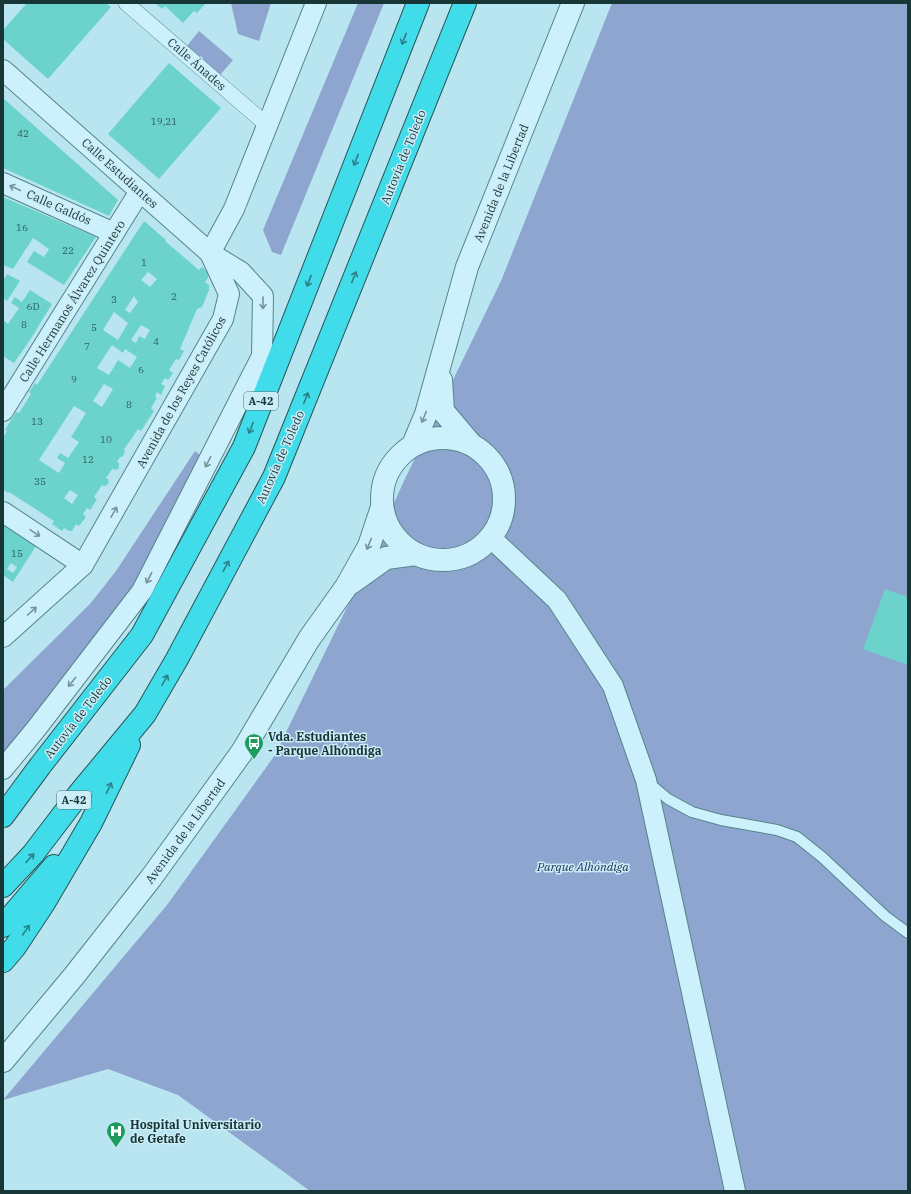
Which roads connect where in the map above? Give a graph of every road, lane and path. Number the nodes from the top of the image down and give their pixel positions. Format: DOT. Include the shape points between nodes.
graph roads {
  1 [pos="126,3"];
  2 [pos="316,3"];
  3 [pos="418,3"];
  4 [pos="465,3"];
  5 [pos="573,3"];
  6 [pos="3,70"];
  7 [pos="267,125"];
  8 [pos="3,183"];
  9 [pos="140,191"];
  10 [pos="114,233"];
  11 [pos="210,253"];
  12 [pos="440,366"];
  13 [pos="11,383"];
  14 [pos="3,411"];
  15 [pos="470,444"];
  16 [pos="413,445"];
  17 [pos="382,507"];
  18 [pos="3,512"];
  19 [pos="491,538"];
  20 [pos="416,554"];
  21 [pos="83,565"];
  22 [pos="346,587"];
  23 [pos="3,637"];
  24 [pos="145,714"];
  25 [pos="40,766"];
  26 [pos="3,769"];
  27 [pos="646,780"];
  28 [pos="3,789"];
  29 [pos="3,816"];
  30 [pos="91,823"];
  31 [pos="3,886"];
  32 [pos="3,926"];
  33 [pos="908,933"];
  34 [pos="3,961"];
  35 [pos="3,1061"];
  36 [pos="735,1191"];
  1 -- 7 [label="street, Calle Ánades"];
  2 -- 7 [label="street"];
  3 -- 25 [label="highway, Autovía de Toledo / A-42, one-way" via="244,447 142,635"];
  24 -- 4 [label="highway, Autovía de Toledo / A-42, one-way" via="274,478"];
  5 -- 12 [label="street, Avenida de la Libertad" via="467,267"];
  6 -- 9 [label="street, Calle Estudiantes"];
  7 -- 11 [label="street" via="234,209"];
  10 -- 8 [label="street, Calle Galdós, one-way"];
  9 -- 10 [label="street, Calle Hermanos Álvarez Quintero"];
  9 -- 11 [label="street, Calle Estudiantes"];
  10 -- 13 [label="street, Calle Hermanos Álvarez Quintero"];
  21 -- 11 [label="street, Avenida de los Reyes Católicos, one-way" via="223,319 229,294"];
  11 -- 26 [label="street, Calle Estudiantes, one-way" via="241,272 263,296 262,356 142,591"];
  12 -- 15 [label="street, Avenida de la Libertad" via="443,411"];
  12 -- 16 [label="street, Avenida de la Libertad, one-way" via="426,414"];
  13 -- 14 [label="street, Calle Hermanos Álvarez Quintero"];
  15 -- 16 [label="street" via="451,438 431,438"];
  15 -- 19 [label="street" via="485,454 497,469 504,486 500,523"];
  16 -- 17 [label="street" via="398,457 387,472 382,489"];
  17 -- 20 [label="street" via="388,526 399,542"];
  17 -- 22 [label="street, Avenida de la Libertad, one-way" via="369,546"];
  18 -- 21 [label="street, one-way"];
  19 -- 20 [label="street" via="475,552 456,559 430,558"];
  19 -- 27 [label="street" via="557,600 613,686"];
  20 -- 22 [label="street, Avenida de la Libertad" via="386,558"];
  23 -- 21 [label="street, Avenida de los Reyes Católicos, one-way"];
  22 -- 35 [label="street, Avenida de la Libertad" via="309,639 242,752 146,884"];
  30 -- 24 [label="highway, one-way"];
  31 -- 24 [label="highway, Autovía de Toledo / A-42, one-way" via="33,854"];
  25 -- 28 [label="highway"];
  25 -- 29 [label="highway, Autovía de Toledo / A-42"];
  27 -- 33 [label="lane" via="668,799 692,812 777,830 797,837 885,916"];
  27 -- 36 [label="street"];
  30 -- 32 [label="highway"];
  34 -- 30 [label="highway, one-way" via="44,903"];
}
